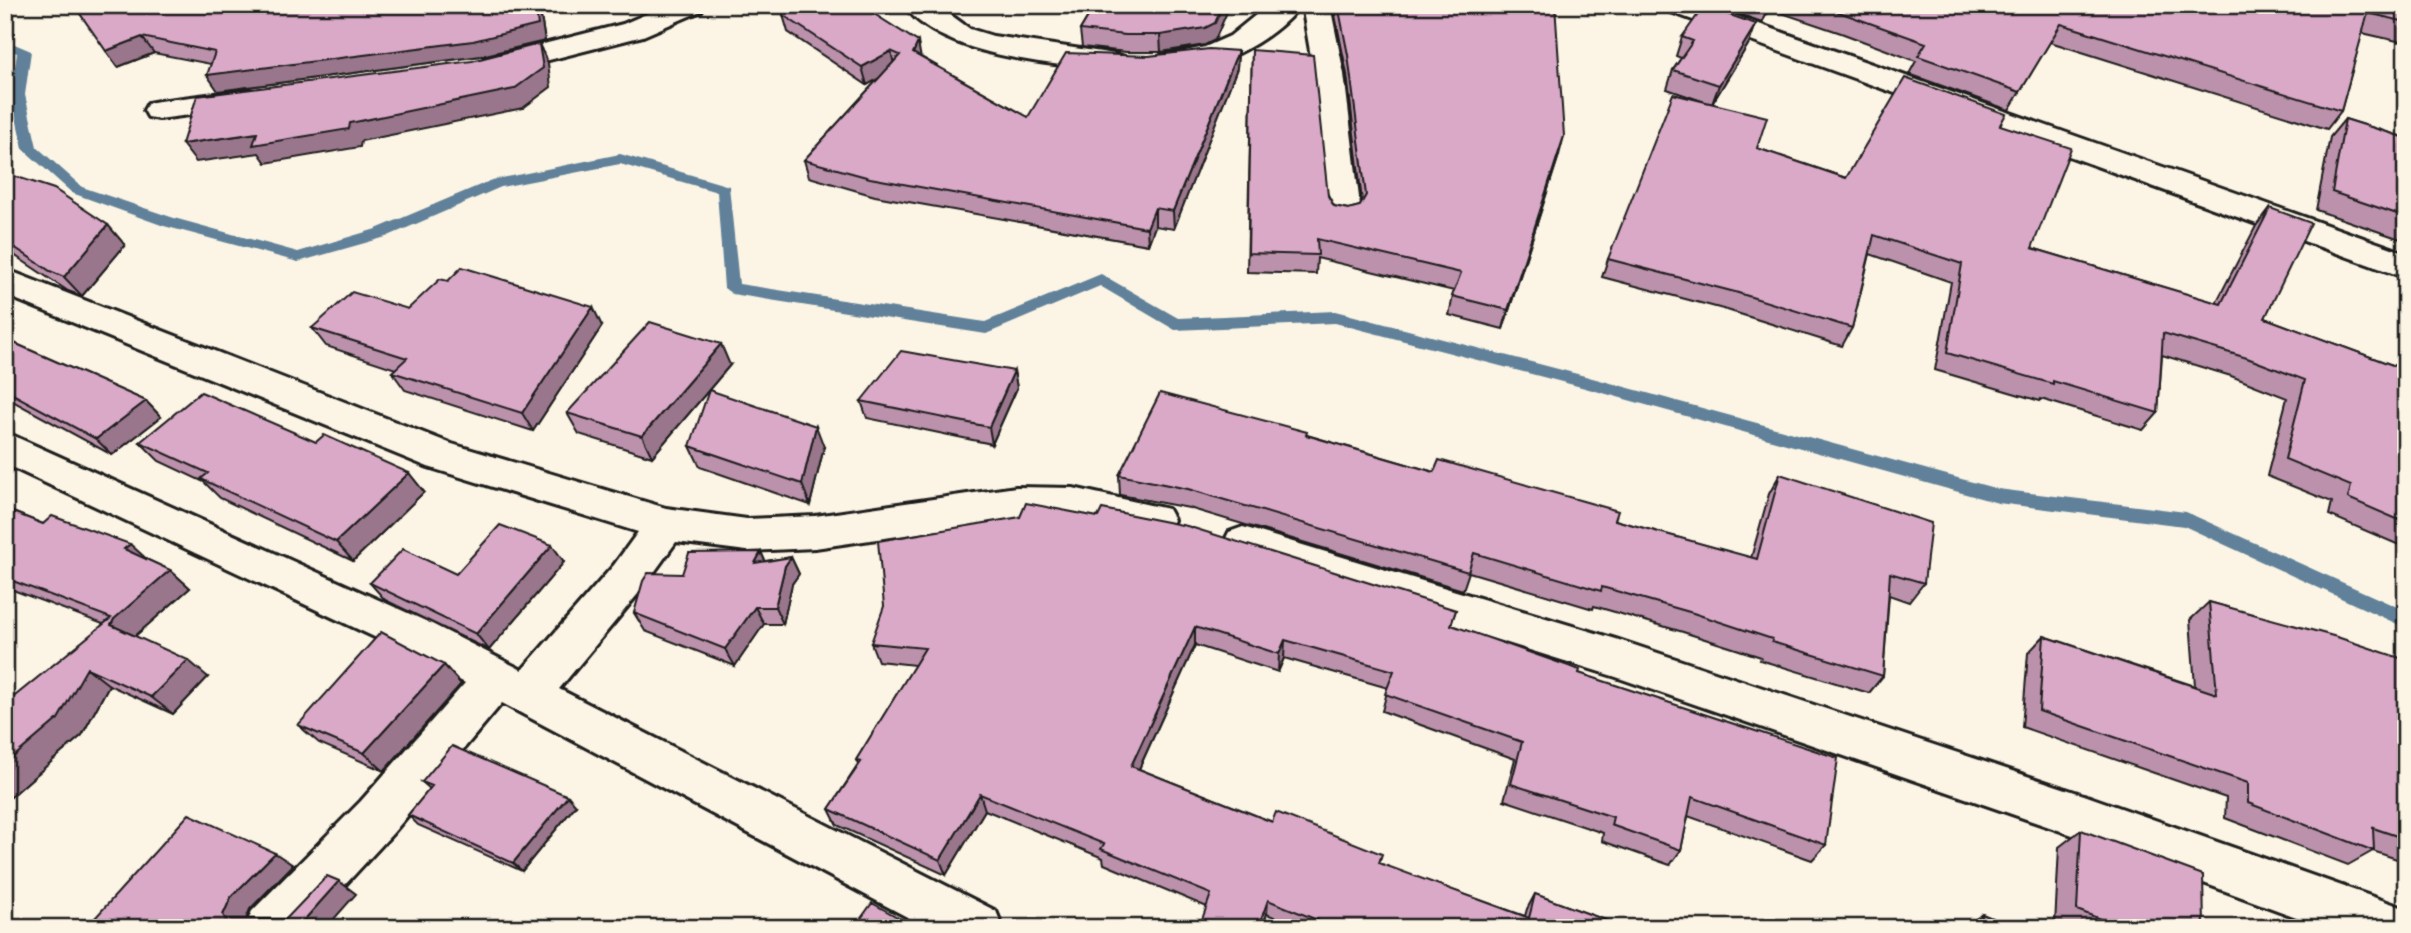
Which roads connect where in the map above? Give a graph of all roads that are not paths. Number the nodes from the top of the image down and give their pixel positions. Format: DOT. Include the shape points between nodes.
graph roads {
  1 [pos="691,5"];
  2 [pos="918,5"];
  3 [pos="1286,5"];
  4 [pos="1316,5"];
  5 [pos="1678,5"];
  6 [pos="468,70"];
  7 [pos="280,95"];
  8 [pos="159,110"];
  9 [pos="1345,214"];
  10 [pos="2406,266"];
  11 [pos="5,281"];
  12 [pos="5,447"];
  13 [pos="666,524"];
  14 [pos="513,686"];
  15 [pos="270,928"];
  16 [pos="979,928"];
  17 [pos="2393,928"];
  1 -- 6 [label="street" via="633,30"];
  2 -- 3 [label="street" via="960,35 989,44 1068,58 1144,64 1213,55 1240,42"];
  4 -- 9 [label="street"];
  5 -- 10 [label="street"];
  7 -- 8 [label="street"];
  11 -- 13 [label="street" via="442,456"];
  12 -- 14 [label="street" via="415,636"];
  13 -- 14 [label="street" via="628,577"];
  13 -- 17 [label="street" via="747,535 815,532 1027,503 1073,504 1195,529 1616,658"];
  14 -- 15 [label="street"];
  14 -- 16 [label="street"];
}
